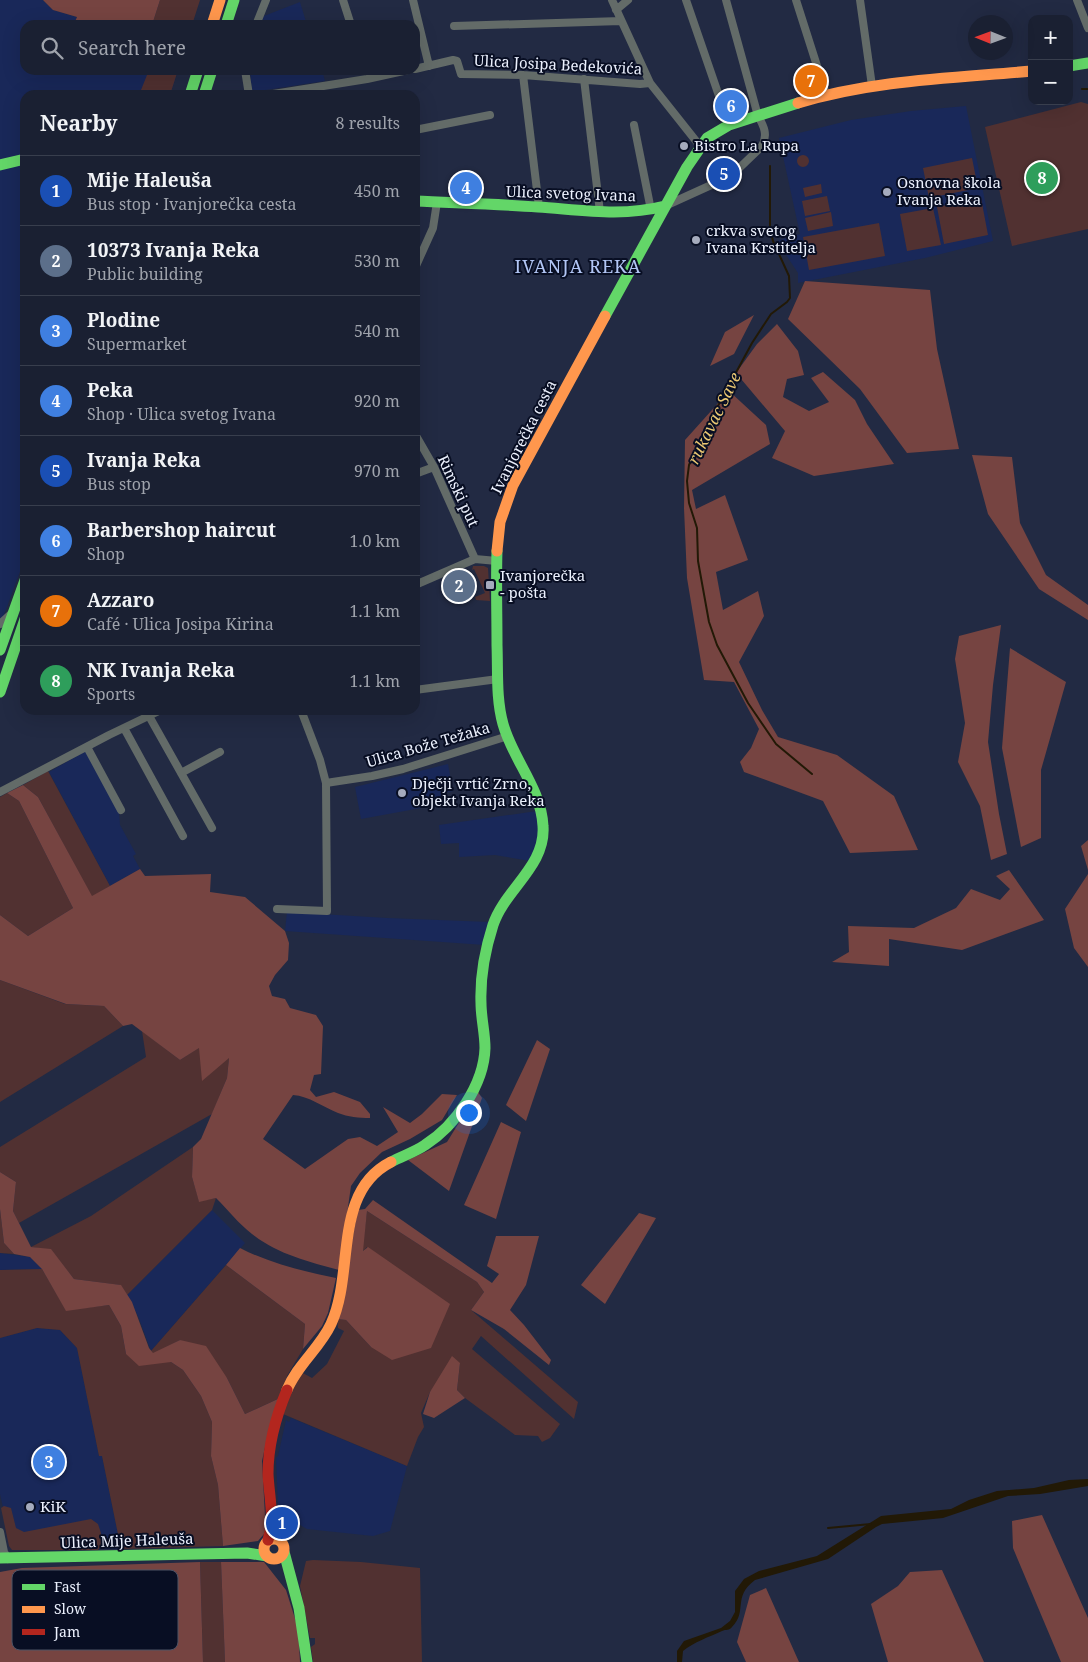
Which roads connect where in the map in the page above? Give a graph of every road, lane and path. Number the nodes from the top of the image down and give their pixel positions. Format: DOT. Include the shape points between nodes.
graph roads {
  1 [pos="220,0"];
  2 [pos="234,0"];
  3 [pos="266,0"];
  4 [pos="343,0"];
  5 [pos="413,0"];
  6 [pos="612,0"];
  7 [pos="628,0"];
  8 [pos="686,0"];
  9 [pos="726,0"];
  10 [pos="796,0"];
  11 [pos="860,0"];
  12 [pos="1077,0"];
  13 [pos="616,10"];
  14 [pos="214,20"];
  15 [pos="228,20"];
  16 [pos="258,20"];
  17 [pos="349,20"];
  18 [pos="418,20"];
  19 [pos="621,21"];
  20 [pos="454,26"];
  21 [pos="1088,28"];
  22 [pos="420,29"];
  23 [pos="1088,63"];
  24 [pos="1073,65"];
  25 [pos="429,66"];
  26 [pos="420,68"];
  27 [pos="1028,71"];
  28 [pos="196,75"];
  29 [pos="210,75"];
  30 [pos="246,75"];
  31 [pos="366,75"];
  32 [pos="523,75"];
  33 [pos="584,79"];
  34 [pos="650,83"];
  35 [pos="872,86"];
  36 [pos="192,90"];
  37 [pos="206,90"];
  38 [pos="248,90"];
  39 [pos="292,90"];
  40 [pos="826,94"];
  41 [pos="490,115"];
  42 [pos="758,116"];
  43 [pos="634,125"];
  44 [pos="729,125"];
  45 [pos="420,129"];
  46 [pos="700,146"];
  47 [pos="20,160"];
  48 [pos="0,165"];
  49 [pos="420,201"];
  50 [pos="437,202"];
  51 [pos="665,206"];
  52 [pos="539,207"];
  53 [pos="651,210"];
  54 [pos="600,212"];
  55 [pos="420,257"];
  56 [pos="420,443"];
  57 [pos="434,467"];
  58 [pos="420,472"];
  59 [pos="475,560"];
  60 [pos="497,561"];
  61 [pos="420,583"];
  62 [pos="20,594"];
  63 [pos="14,611"];
  64 [pos="0,624"];
  65 [pos="20,634"];
  66 [pos="0,650"];
  67 [pos="498,679"];
  68 [pos="420,689"];
  69 [pos="0,692"];
  70 [pos="303,715"];
  71 [pos="149,716"];
  72 [pos="124,728"];
  73 [pos="508,736"];
  74 [pos="87,747"];
  75 [pos="220,752"];
  76 [pos="181,773"];
  77 [pos="326,783"];
  78 [pos="0,792"];
  79 [pos="121,810"];
  80 [pos="212,828"];
  81 [pos="183,836"];
  82 [pos="276,909"];
  83 [pos="270,1500"];
  84 [pos="0,1532"];
  85 [pos="267,1541"];
  86 [pos="277,1552"];
  87 [pos="247,1553"];
  88 [pos="2,1560"];
  89 [pos="308,1662"];
  1 -- 14 [label="main road"];
  2 -- 15 [label="main road"];
  3 -- 16 [label="street"];
  4 -- 17 [label="street"];
  5 -- 18 [label="street"];
  6 -- 13 [label="street"];
  7 -- 13 [label="street"];
  8 -- 44 [label="street"];
  9 -- 42 [label="street"];
  10 -- 40 [label="street"];
  11 -- 35 [label="street"];
  12 -- 21 [label="street"];
  13 -- 19 [label="street"];
  19 -- 20 [label="street"];
  19 -- 34 [label="street"];
  22 -- 25 [label="street"];
  23 -- 24 [label="main road"];
  25 -- 26 [label="street, Ulica Josipa Bedekovića"];
  25 -- 32 [label="street, Ulica Josipa Bedekovića" via="453,60 457,61 461,74"];
  27 -- 35 [label="main road, Ivanjorečka cesta"];
  28 -- 36 [label="main road"];
  29 -- 37 [label="main road"];
  30 -- 38 [label="street"];
  31 -- 39 [label="street"];
  32 -- 33 [label="street, Ulica Josipa Bedekovića"];
  32 -- 52 [label="street"];
  33 -- 34 [label="street, Ulica Josipa Bedekovića"];
  33 -- 54 [label="street"];
  34 -- 46 [label="street"];
  35 -- 40 [label="main road, Ivanjorečka cesta"];
  40 -- 42 [label="main road, Ivanjorečka cesta"];
  41 -- 45 [label="street"];
  42 -- 44 [label="main road, Ivanjorečka cesta"];
  42 -- 51 [label="street" via="763,125 765,140 762,146 731,176"];
  43 -- 53 [label="street"];
  44 -- 46 [label="main road, Ivanjorečka cesta"];
  46 -- 51 [label="main road, Ivanjorečka cesta"];
  47 -- 48 [label="main road"];
  49 -- 50 [label="main road, Ulica svetog Ivana"];
  50 -- 52 [label="main road, Ulica svetog Ivana"];
  50 -- 55 [label="street" via="433,228"];
  51 -- 53 [label="main road, Ulica svetog Ivana"];
  51 -- 60 [label="main road, Ivanjorečka cesta" via="514,483 502,513"];
  52 -- 54 [label="main road, Ulica svetog Ivana"];
  53 -- 54 [label="main road, Ulica svetog Ivana" via="620,214"];
  56 -- 57 [label="street, Rimski put"];
  57 -- 58 [label="street"];
  57 -- 59 [label="street, Rimski put"];
  59 -- 60 [label="street"];
  59 -- 61 [label="street"];
  60 -- 67 [label="main road, Ivanjorečka cesta"];
  62 -- 63 [label="main road"];
  63 -- 64 [label="street"];
  63 -- 66 [label="main road"];
  65 -- 69 [label="main road"];
  67 -- 68 [label="street"];
  67 -- 73 [label="main road, Ivanjorečka cesta" via="500,710"];
  70 -- 77 [label="street"];
  71 -- 72 [label="street"];
  71 -- 76 [label="street"];
  72 -- 74 [label="street"];
  72 -- 81 [label="street"];
  73 -- 77 [label="street, Ulica Bože Težaka" via="403,769"];
  73 -- 83 [label="main road, Ivanjorečka cesta" via="539,802 543,831 541,846 530,868 494,921 482,991 485,1049 482,1067 458,1113 444,1131 419,1149 383,1165 361,1190 352,1218 342,1286 333,1320 294,1376 277,1422 269,1464"];
  74 -- 78 [label="street"];
  74 -- 79 [label="street"];
  75 -- 76 [label="street"];
  76 -- 80 [label="street"];
  77 -- 82 [label="street" via="327,911"];
  83 -- 85 [label="main road, Ivanjorečka cesta" via="272,1526"];
  83 -- 86 [label="main road, Ivanjorečka cesta"];
  84 -- 88 [label="street" via="4,1552"];
  85 -- 86 [label="main road, Ivanjorečka cesta" via="264,1549"];
  85 -- 86 [label="main road" via="275,1538"];
  85 -- 87 [label="main road, Ulica Mije Haleuša"];
  86 -- 87 [label="main road, Ulica Mije Haleuša"];
  86 -- 89 [label="main road" via="295,1590"];
  87 -- 88 [label="main road, Ulica Mije Haleuša"];
}
